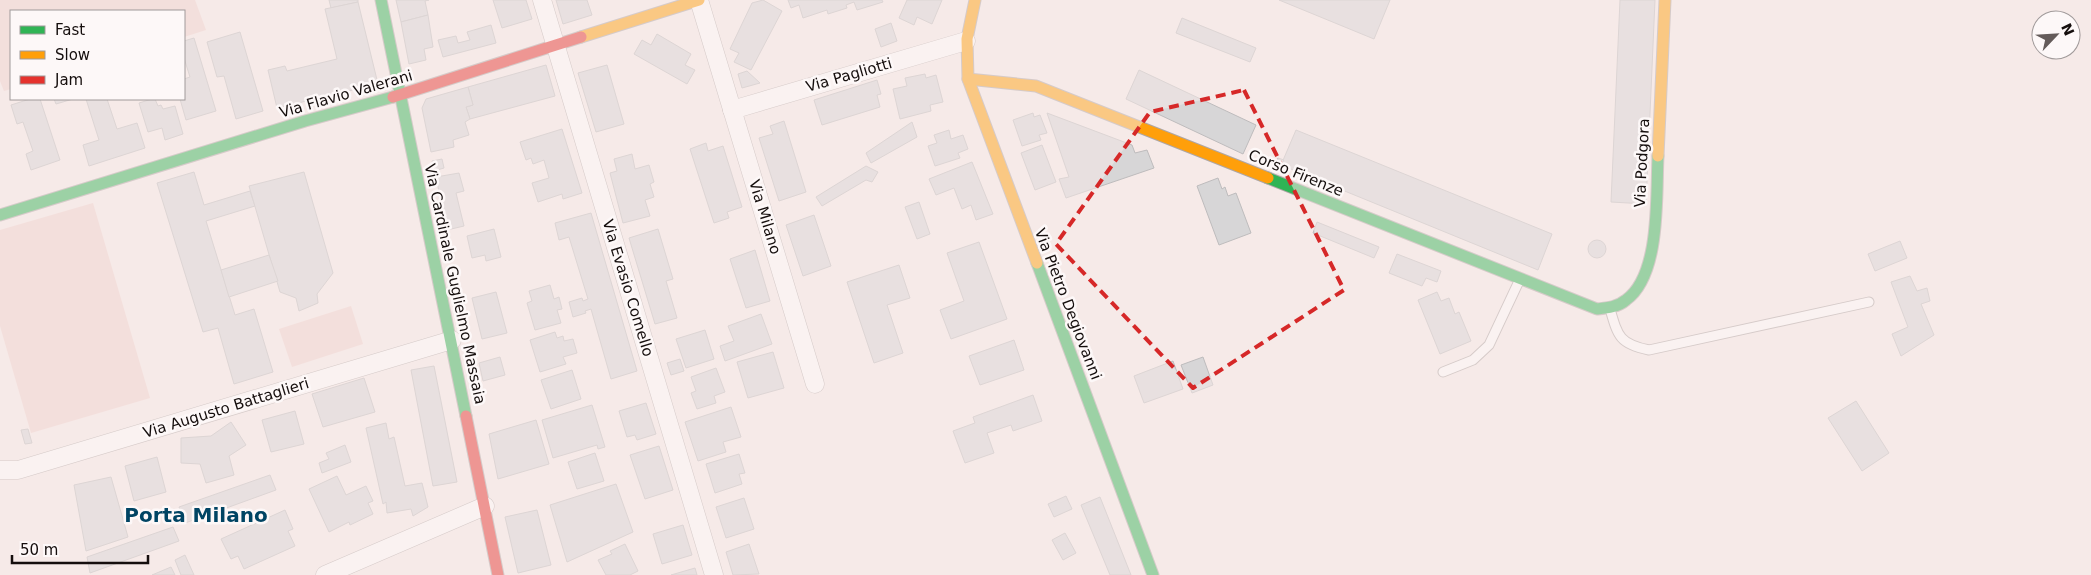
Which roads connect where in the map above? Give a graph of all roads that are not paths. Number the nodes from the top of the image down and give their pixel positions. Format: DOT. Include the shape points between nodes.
graph roads {
  1 [pos="381,0"];
  2 [pos="542,0"];
  3 [pos="699,0"];
  4 [pos="975,0"];
  5 [pos="1665,0"];
  6 [pos="966,41"];
  7 [pos="556,45"];
  8 [pos="968,80"];
  9 [pos="400,95"];
  10 [pos="732,110"];
  11 [pos="0,216"];
  12 [pos="1520,278"];
  13 [pos="1869,302"];
  14 [pos="1610,309"];
  15 [pos="452,340"];
  16 [pos="1443,372"];
  17 [pos="816,384"];
  18 [pos="0,470"];
  19 [pos="486,506"];
  20 [pos="325,575"];
  21 [pos="498,575"];
  22 [pos="714,575"];
  23 [pos="1153,575"];
  1 -- 9 [label="street, Via Cardinale Guglielmo Massaia"];
  2 -- 7 [label="street, Via Evasio Comello"];
  3 -- 7 [label="street, Via Flavio Valerani"];
  3 -- 10 [label="street, Via Milano"];
  4 -- 6 [label="street, Via Pietro Degiovanni"];
  5 -- 14 [label="street, Via Podgora" via="1654,233 1640,288 1630,300"];
  6 -- 8 [label="street, Via Pietro Degiovanni"];
  6 -- 10 [label="street, Via Pagliotti"];
  7 -- 9 [label="street, Via Flavio Valerani"];
  7 -- 22 [label="street, Via Evasio Comello"];
  8 -- 12 [label="street, Corso Firenze" via="1036,86"];
  8 -- 23 [label="street, Via Pietro Degiovanni"];
  9 -- 11 [label="street, Via Flavio Valerani" via="305,121"];
  9 -- 15 [label="street, Via Cardinale Guglielmo Massaia"];
  10 -- 17 [label="street, Via Milano"];
  12 -- 14 [label="street, Corso Firenze" via="1597,309"];
  12 -- 16 [label="lane" via="1489,346 1473,360"];
  13 -- 14 [label="lane" via="1649,350 1630,346 1616,330"];
  15 -- 18 [label="street, Via Augusto Battaglieri" via="18,470"];
  15 -- 19 [label="street, Via Cardinale Guglielmo Massaia"];
  19 -- 20 [label="street"];
  19 -- 21 [label="street, Via Cardinale Guglielmo Massaia"];
}
